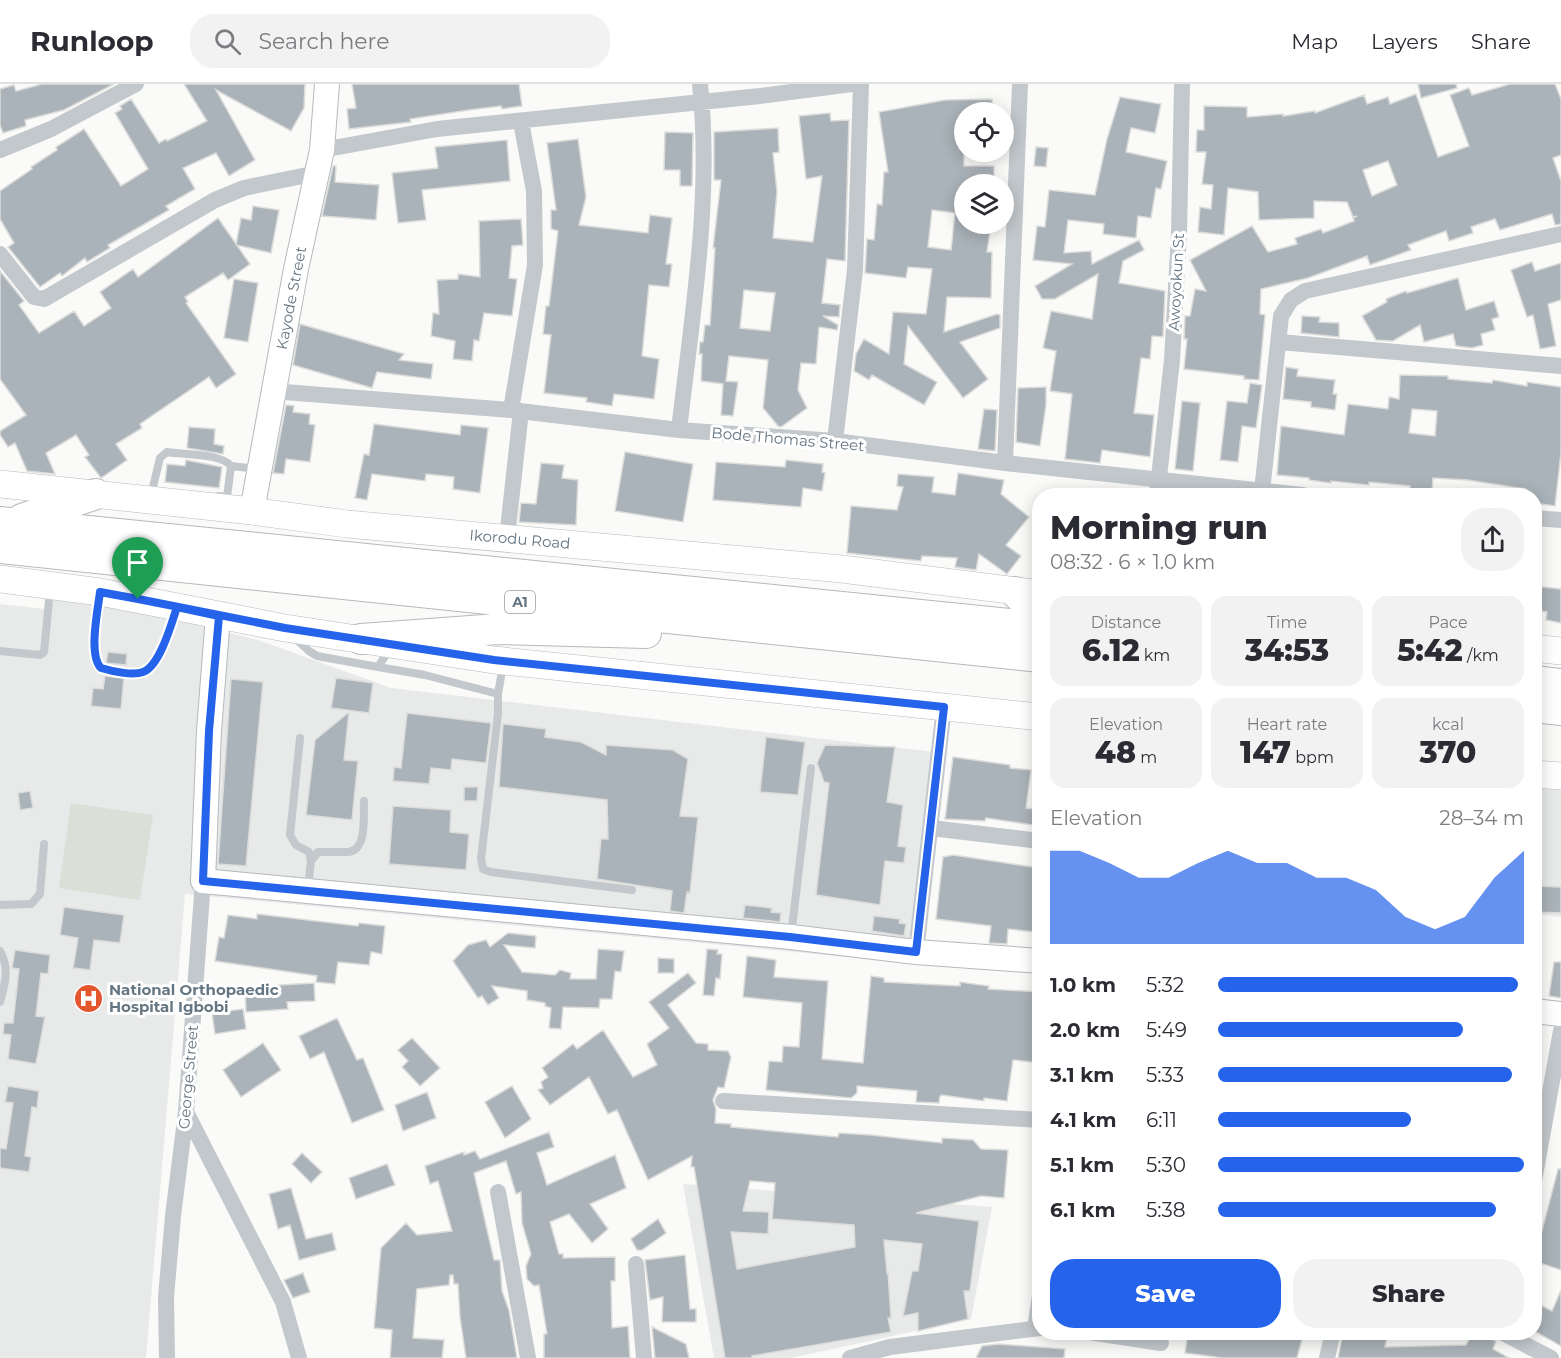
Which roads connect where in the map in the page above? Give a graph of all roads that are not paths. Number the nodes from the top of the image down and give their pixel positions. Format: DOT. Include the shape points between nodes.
graph roads {
  1 [pos="136,84"];
  2 [pos="327,84"];
  3 [pos="852,84"];
  4 [pos="861,84"];
  5 [pos="1020,84"];
  6 [pos="1182,84"];
  7 [pos="701,92"];
  8 [pos="521,122"];
  9 [pos="0,150"];
  10 [pos="322,150"];
  11 [pos="317,173"];
  12 [pos="1561,234"];
  13 [pos="0,254"];
  14 [pos="1279,342"];
  15 [pos="1561,366"];
  16 [pos="272,391"];
  17 [pos="516,410"];
  18 [pos="679,430"];
  19 [pos="835,441"];
  20 [pos="1005,464"];
  21 [pos="231,466"];
  22 [pos="260,469"];
  23 [pos="0,484"];
  24 [pos="1158,487"];
  25 [pos="1184,488"];
  26 [pos="1262,488"];
  27 [pos="155,492"];
  28 [pos="96,494"];
  29 [pos="204,495"];
  30 [pos="252,511"];
  31 [pos="1542,519"];
  32 [pos="1561,520"];
  33 [pos="3,531"];
  34 [pos="507,538"];
  35 [pos="0,579"];
  36 [pos="50,585"];
  37 [pos="100,592"];
  38 [pos="1027,593"];
  39 [pos="177,607"];
  40 [pos="219,616"];
  41 [pos="715,623"];
  42 [pos="1032,626"];
  43 [pos="285,628"];
  44 [pos="361,639"];
  45 [pos="1542,649"];
  46 [pos="0,651"];
  47 [pos="1561,651"];
  48 [pos="385,656"];
  49 [pos="1032,656"];
  50 [pos="503,661"];
  51 [pos="1542,682"];
  52 [pos="1561,684"];
  53 [pos="498,694"];
  54 [pos="944,707"];
  55 [pos="1542,708"];
  56 [pos="1561,710"];
  57 [pos="1032,716"];
  58 [pos="300,738"];
  59 [pos="811,768"];
  60 [pos="1542,775"];
  61 [pos="1561,776"];
  62 [pos="364,801"];
  63 [pos="931,828"];
  64 [pos="1032,840"];
  65 [pos="44,844"];
  66 [pos="311,861"];
  67 [pos="203,881"];
  68 [pos="632,890"];
  69 [pos="307,891"];
  70 [pos="0,905"];
  71 [pos="790,937"];
  72 [pos="0,951"];
  73 [pos="916,952"];
  74 [pos="1032,960"];
  75 [pos="0,1002"];
  76 [pos="1542,1012"];
  77 [pos="1561,1014"];
  78 [pos="1561,1031"];
  79 [pos="723,1101"];
  80 [pos="186,1112"];
  81 [pos="1032,1120"];
  82 [pos="1542,1137"];
  83 [pos="498,1192"];
  84 [pos="636,1264"];
  85 [pos="1032,1329"];
  86 [pos="1137,1340"];
  87 [pos="1331,1340"];
  88 [pos="1516,1340"];
  89 [pos="1161,1344"];
  90 [pos="891,1353"];
  91 [pos="167,1358"];
  92 [pos="298,1358"];
  93 [pos="528,1358"];
  94 [pos="644,1358"];
  95 [pos="850,1358"];
  96 [pos="1327,1358"];
  97 [pos="1551,1358"];
  1 -- 9 [label="street" via="51,129"];
  2 -- 10 [label="street, Kayode Street"];
  3 -- 7 [label="street" via="759,96"];
  4 -- 19 [label="street" via="855,270"];
  5 -- 20 [label="street"];
  6 -- 24 [label="street, Awoyokun St" via="1179,245"];
  7 -- 8 [label="street"];
  7 -- 18 [label="street" via="703,193"];
  8 -- 10 [label="street" via="437,129"];
  8 -- 17 [label="street" via="534,191 535,266"];
  10 -- 11 [label="street, Kayode Street"];
  11 -- 13 [label="street" via="244,188 216,200 44,298 34,297"];
  11 -- 16 [label="street, Kayode Street"];
  12 -- 14 [label="street" via="1305,291 1291,300 1281,316"];
  14 -- 15 [label="street"];
  14 -- 26 [label="street"];
  16 -- 17 [label="street, Bode Thomas Street"];
  16 -- 22 [label="street, Kayode Street"];
  17 -- 18 [label="street, Bode Thomas Street"];
  17 -- 34 [label="street"];
  18 -- 19 [label="street, Bode Thomas Street"];
  19 -- 20 [label="street, Bode Thomas Street"];
  20 -- 24 [label="street, Bode Thomas Street"];
  21 -- 22 [label="lane"];
  21 -- 27 [label="lane" via="212,457 167,452 160,458"];
  21 -- 29 [label="lane" via="226,496"];
  22 -- 30 [label="street, Kayode Street"];
  23 -- 28 [label="main road, Ikorodu Road"];
  24 -- 25 [label="street, Bode Thomas Street"];
  27 -- 28 [label="main road, Ikorodu Road"];
  27 -- 30 [label="main road, Ikorodu Road"];
  28 -- 33 [label="highway"];
  30 -- 34 [label="main road, Ikorodu Road"];
  31 -- 32 [label="street"];
  33 -- 41 [label="highway, A1"];
  33 -- 42 [label="highway, A1"];
  34 -- 38 [label="main road, Ikorodu Road" via="842,568"];
  35 -- 36 [label="main road"];
  36 -- 37 [label="main road"];
  36 -- 46 [label="lane" via="44,652 40,655"];
  37 -- 39 [label="main road"];
  37 -- 39 [label="lane" via="95,636 97,664 106,670 147,670 155,661"];
  39 -- 40 [label="main road"];
  40 -- 43 [label="main road"];
  40 -- 67 [label="street, George Street" via="209,731"];
  41 -- 44 [label="highway" via="668,634 498,629"];
  41 -- 49 [label="highway, A1"];
  43 -- 44 [label="main road"];
  43 -- 48 [label="lane" via="317,656"];
  44 -- 48 [label="main road"];
  45 -- 47 [label="main road"];
  48 -- 50 [label="main road"];
  48 -- 53 [label="lane" via="425,675"];
  50 -- 53 [label="lane"];
  50 -- 54 [label="main road"];
  51 -- 52 [label="highway"];
  53 -- 68 [label="lane" via="483,869"];
  54 -- 57 [label="main road"];
  54 -- 63 [label="street"];
  55 -- 56 [label="highway"];
  58 -- 66 [label="lane" via="290,835 296,845 309,852"];
  59 -- 71 [label="lane"];
  60 -- 61 [label="main road"];
  62 -- 66 [label="lane" via="362,842 357,848 350,852 318,852"];
  63 -- 64 [label="street"];
  63 -- 73 [label="street"];
  65 -- 70 [label="lane" via="40,894 31,904"];
  66 -- 69 [label="lane"];
  67 -- 69 [label="street"];
  67 -- 80 [label="street, George Street"];
  69 -- 71 [label="street"];
  71 -- 73 [label="street"];
  72 -- 75 [label="lane" via="7,978"];
  73 -- 74 [label="street"];
  76 -- 77 [label="street"];
  78 -- 82 [label="street"];
  79 -- 81 [label="street"];
  80 -- 91 [label="street, George Street" via="172,1216 166,1297"];
  80 -- 92 [label="street" via="283,1302"];
  83 -- 93 [label="street"];
  84 -- 94 [label="street"];
  85 -- 90 [label="street"];
  86 -- 89 [label="street"];
  87 -- 96 [label="street"];
  88 -- 97 [label="street"];
  90 -- 95 [label="street"];
}
